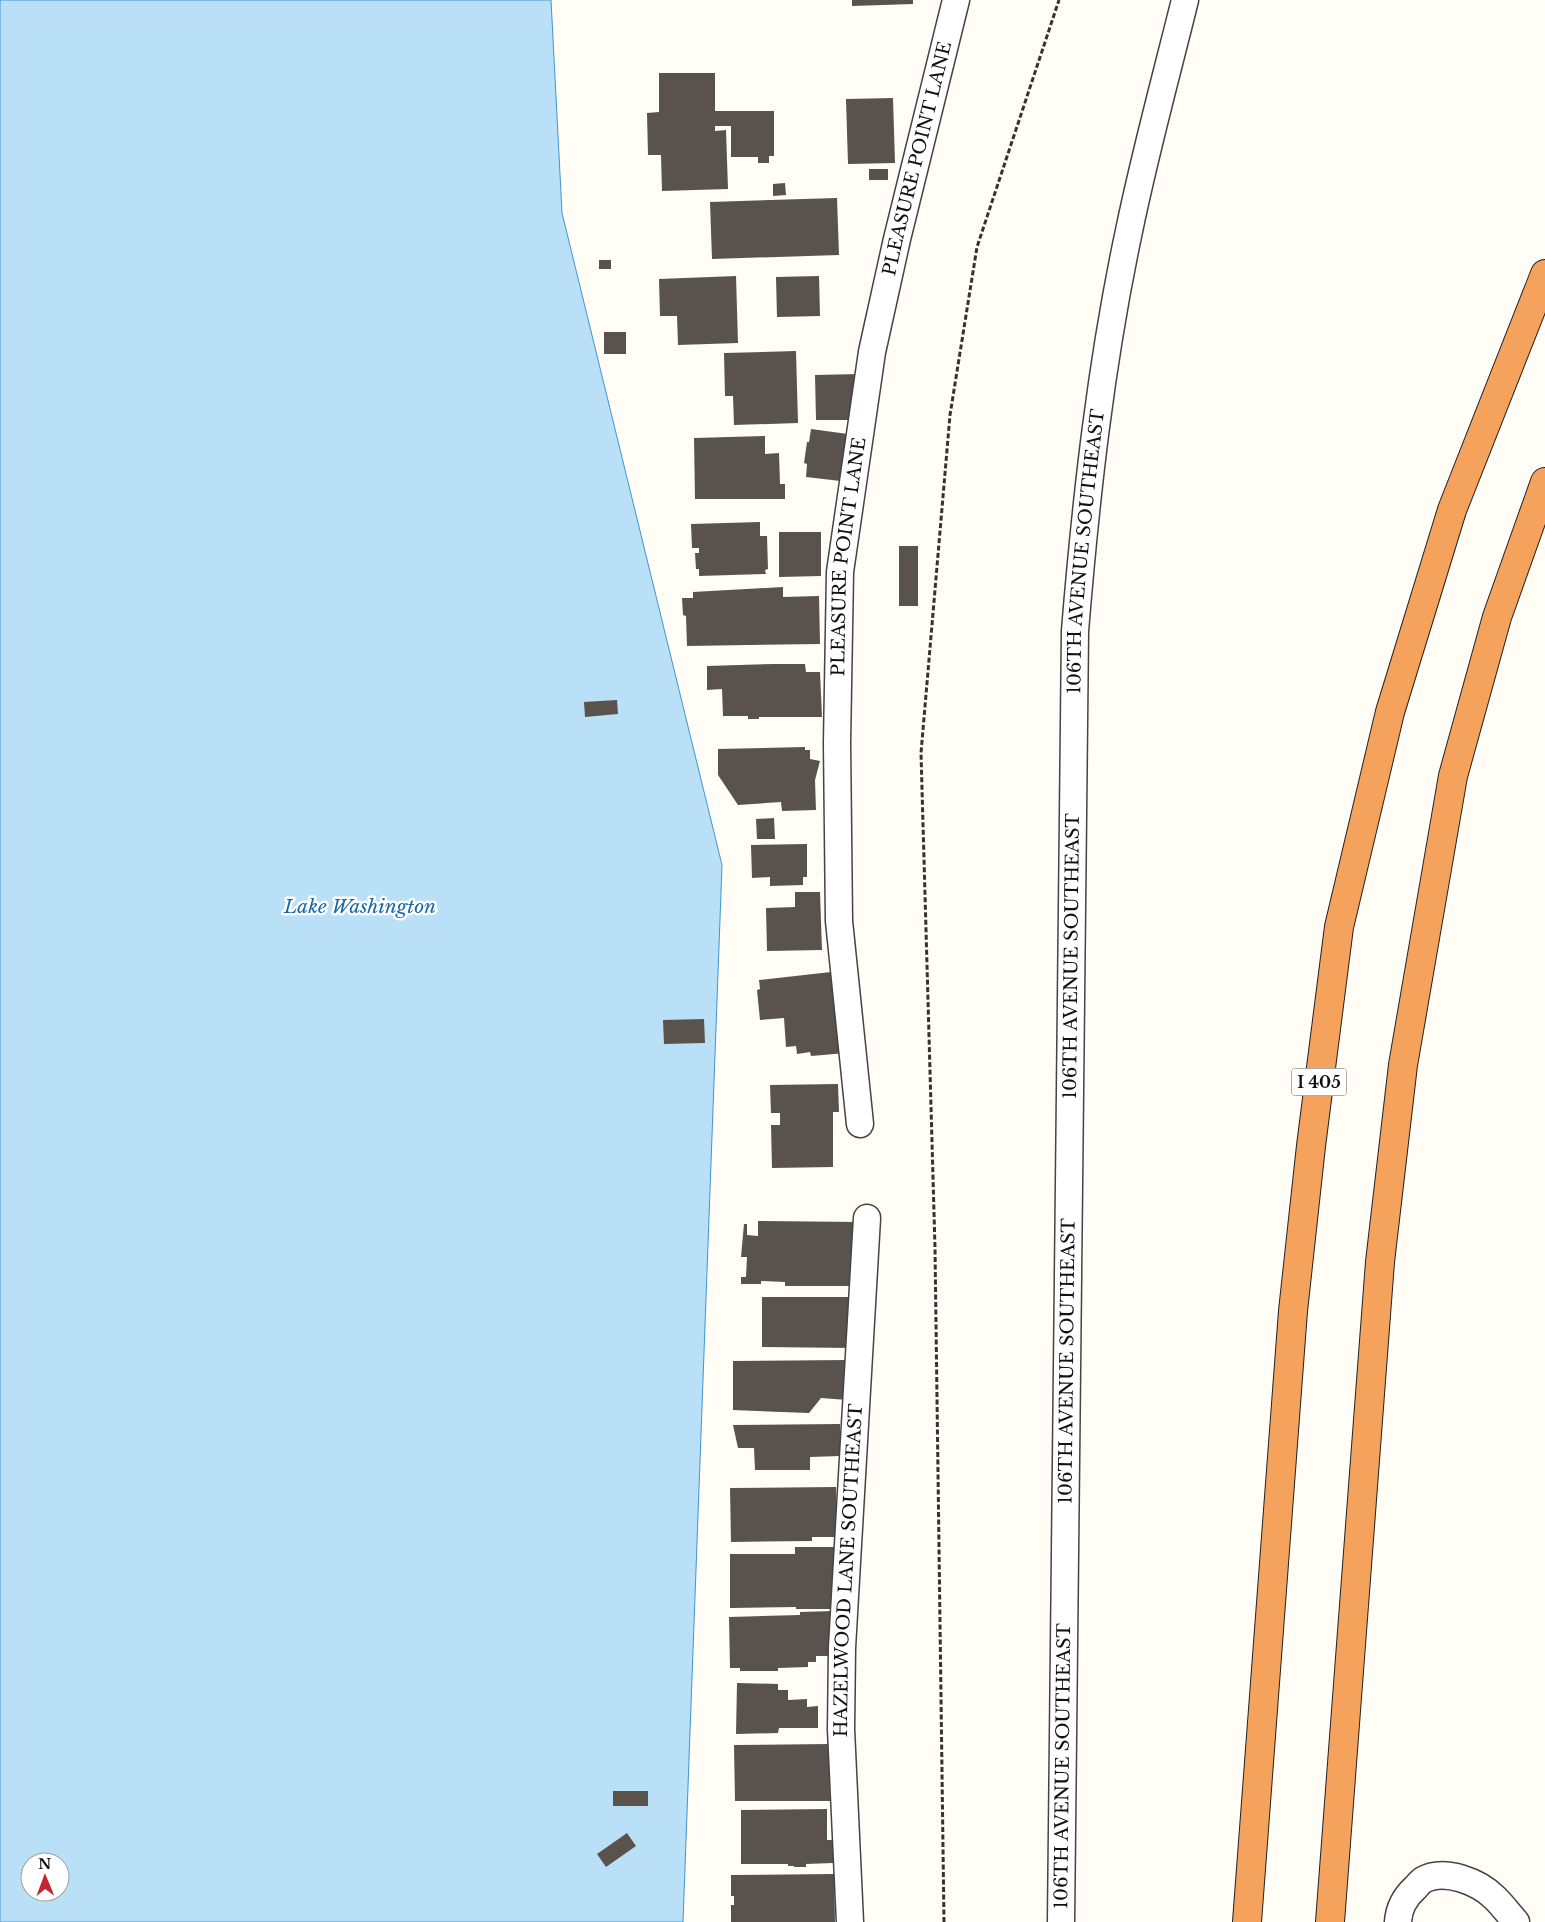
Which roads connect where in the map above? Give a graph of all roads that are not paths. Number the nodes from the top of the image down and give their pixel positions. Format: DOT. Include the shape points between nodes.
graph roads {
  1 [pos="956,0"];
  2 [pos="1185,0"];
  3 [pos="1545,274"];
  4 [pos="1545,482"];
  5 [pos="860,1124"];
  6 [pos="867,1218"];
  7 [pos="1399,1915"];
  8 [pos="850,1922"];
  9 [pos="1061,1922"];
  10 [pos="1247,1922"];
  11 [pos="1330,1922"];
  12 [pos="1516,1922"];
  1 -- 5 [label="street, PLEASURE POINT LANE" via="872,352 840,572 837,744 839,921"];
  2 -- 9 [label="street, 106TH AVENUE SOUTHEAST" via="1129,230 1113,314 1085,512 1076,631"];
  3 -- 10 [label="highway, I 405" via="1452,510 1390,712 1339,927 1293,1311"];
  4 -- 11 [label="highway" via="1497,617 1453,776 1403,1065 1380,1262"];
  6 -- 8 [label="street, HAZELWOOD LANE SOUTHEAST" via="842,1648 841,1729"];
  7 -- 12 [label="street" via="1409,1894 1423,1880 1439,1876 1457,1877 1494,1897"];
}
